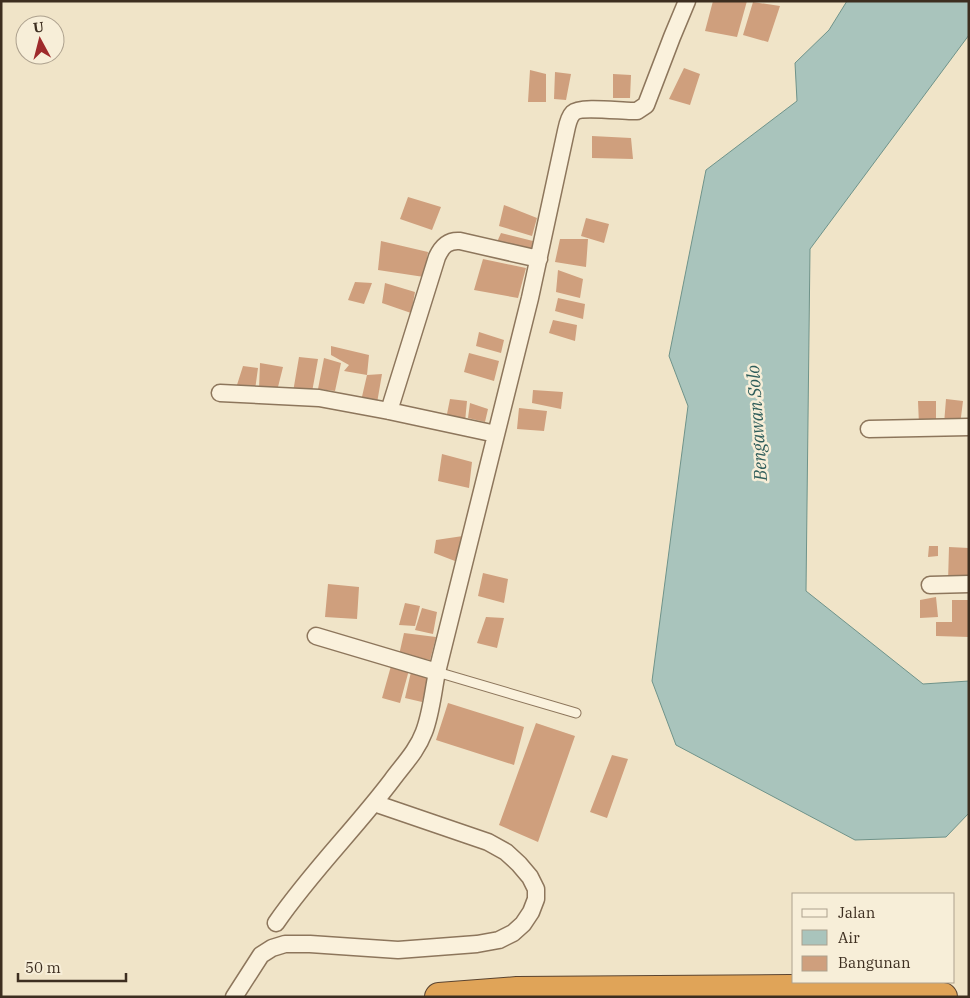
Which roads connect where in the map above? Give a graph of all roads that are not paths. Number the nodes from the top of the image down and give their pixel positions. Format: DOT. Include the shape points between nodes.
graph roads {
  1 [pos="688,1"];
  2 [pos="538,259"];
  3 [pos="220,392"];
  4 [pos="388,411"];
  5 [pos="969,427"];
  6 [pos="869,429"];
  7 [pos="496,434"];
  8 [pos="969,584"];
  9 [pos="930,585"];
  10 [pos="316,636"];
  11 [pos="437,672"];
  12 [pos="576,713"];
  13 [pos="374,803"];
  14 [pos="276,923"];
  15 [pos="234,997"];
  16 [pos="439,997"];
  17 [pos="943,997"];
  1 -- 2 [label="street" via="646,105 631,111 580,110 569,119"];
  2 -- 4 [label="street" via="460,240 442,248"];
  2 -- 7 [label="street"];
  3 -- 4 [label="street" via="319,398"];
  4 -- 7 [label="street"];
  5 -- 6 [label="street"];
  7 -- 11 [label="street"];
  8 -- 9 [label="street"];
  10 -- 11 [label="street"];
  11 -- 12 [label="lane"];
  11 -- 13 [label="street" via="428,719 420,741"];
  13 -- 14 [label="street" via="292,899"];
  13 -- 15 [label="street" via="488,842 506,852 530,877 536,889 536,899 523,924 499,940 478,944 398,950 285,944 261,955"];
  16 -- 17 [label="highway" via="517,991 780,989"];
}
